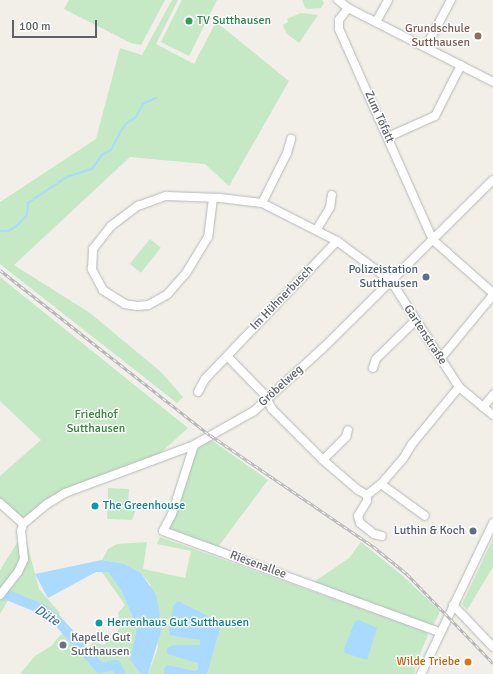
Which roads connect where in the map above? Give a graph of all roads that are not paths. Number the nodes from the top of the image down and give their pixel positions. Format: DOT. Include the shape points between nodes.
graph roads {
  1 [pos="338,0"];
  2 [pos="388,0"];
  3 [pos="451,0"];
  4 [pos="348,8"];
  5 [pos="376,22"];
  6 [pos="426,47"];
  7 [pos="460,65"];
  8 [pos="493,82"];
  9 [pos="388,137"];
  10 [pos="291,140"];
  11 [pos="493,180"];
  12 [pos="332,195"];
  13 [pos="214,198"];
  14 [pos="262,203"];
  15 [pos="317,229"];
  16 [pos="433,240"];
  17 [pos="337,241"];
  18 [pos="391,281"];
  19 [pos="493,294"];
  20 [pos="416,320"];
  21 [pos="227,356"];
  22 [pos="441,358"];
  23 [pos="373,368"];
  24 [pos="459,386"];
  25 [pos="198,392"];
  26 [pos="493,395"];
  27 [pos="267,400"];
  28 [pos="483,407"];
  29 [pos="493,415"];
  30 [pos="348,430"];
  31 [pos="194,445"];
  32 [pos="323,460"];
  33 [pos="382,484"];
  34 [pos="367,495"];
  35 [pos="0,503"];
  36 [pos="425,516"];
  37 [pos="493,523"];
  38 [pos="23,524"];
  39 [pos="382,536"];
  40 [pos="2,592"];
  41 [pos="453,605"];
  42 [pos="439,632"];
  43 [pos="493,647"];
  44 [pos="421,674"];
  1 -- 4 [label="street"];
  2 -- 5 [label="street"];
  3 -- 6 [label="street"];
  4 -- 5 [label="street"];
  4 -- 9 [label="street, Zum Töfatt" via="340,20 339,29"];
  5 -- 6 [label="street"];
  6 -- 7 [label="street"];
  7 -- 8 [label="street"];
  7 -- 9 [label="street" via="435,116"];
  9 -- 16 [label="street, Zum Töfatt"];
  10 -- 14 [label="street" via="288,153"];
  11 -- 16 [label="street, Gröbelweg"];
  12 -- 15 [label="street" via="330,207"];
  13 -- 13 [label="street, Gartenstraße" via="166,196 145,203 124,215 99,238 93,249 92,269 103,290 125,304 137,306 148,305 168,294 186,273 208,237"];
  13 -- 14 [label="street, Gartenstraße"];
  14 -- 15 [label="street, Gartenstraße"];
  15 -- 17 [label="street, Gartenstraße"];
  16 -- 18 [label="street, Gröbelweg"];
  16 -- 19 [label="street"];
  17 -- 18 [label="street, Gartenstraße"];
  17 -- 21 [label="street, Im Hühnerbusch"];
  18 -- 20 [label="street, Gartenstraße"];
  18 -- 27 [label="street, Gröbelweg"];
  19 -- 22 [label="street"];
  20 -- 22 [label="street, Gartenstraße"];
  20 -- 23 [label="street" via="376,359"];
  21 -- 25 [label="street, Im Hühnerbusch" via="205,379"];
  21 -- 27 [label="street"];
  22 -- 24 [label="street, Gartenstraße"];
  24 -- 28 [label="street, Gartenstraße"];
  24 -- 33 [label="street"];
  26 -- 28 [label="street"];
  27 -- 31 [label="street, Gröbelweg" via="246,416"];
  27 -- 32 [label="street" via="272,409"];
  28 -- 29 [label="street, Gartenstraße"];
  30 -- 32 [label="street" via="346,437"];
  31 -- 38 [label="street, Gröbelweg" via="65,493 46,504"];
  31 -- 42 [label="street, Riesenallee" via="172,514 163,531"];
  32 -- 34 [label="street"];
  33 -- 34 [label="street"];
  33 -- 36 [label="street"];
  34 -- 39 [label="street" via="367,501 358,516 360,523 374,534"];
  35 -- 38 [label="street"];
  37 -- 41 [label="street"];
  38 -- 40 [label="street" via="21,531 24,559 18,572"];
  41 -- 42 [label="street"];
  41 -- 43 [label="street"];
  42 -- 44 [label="street"];
}
